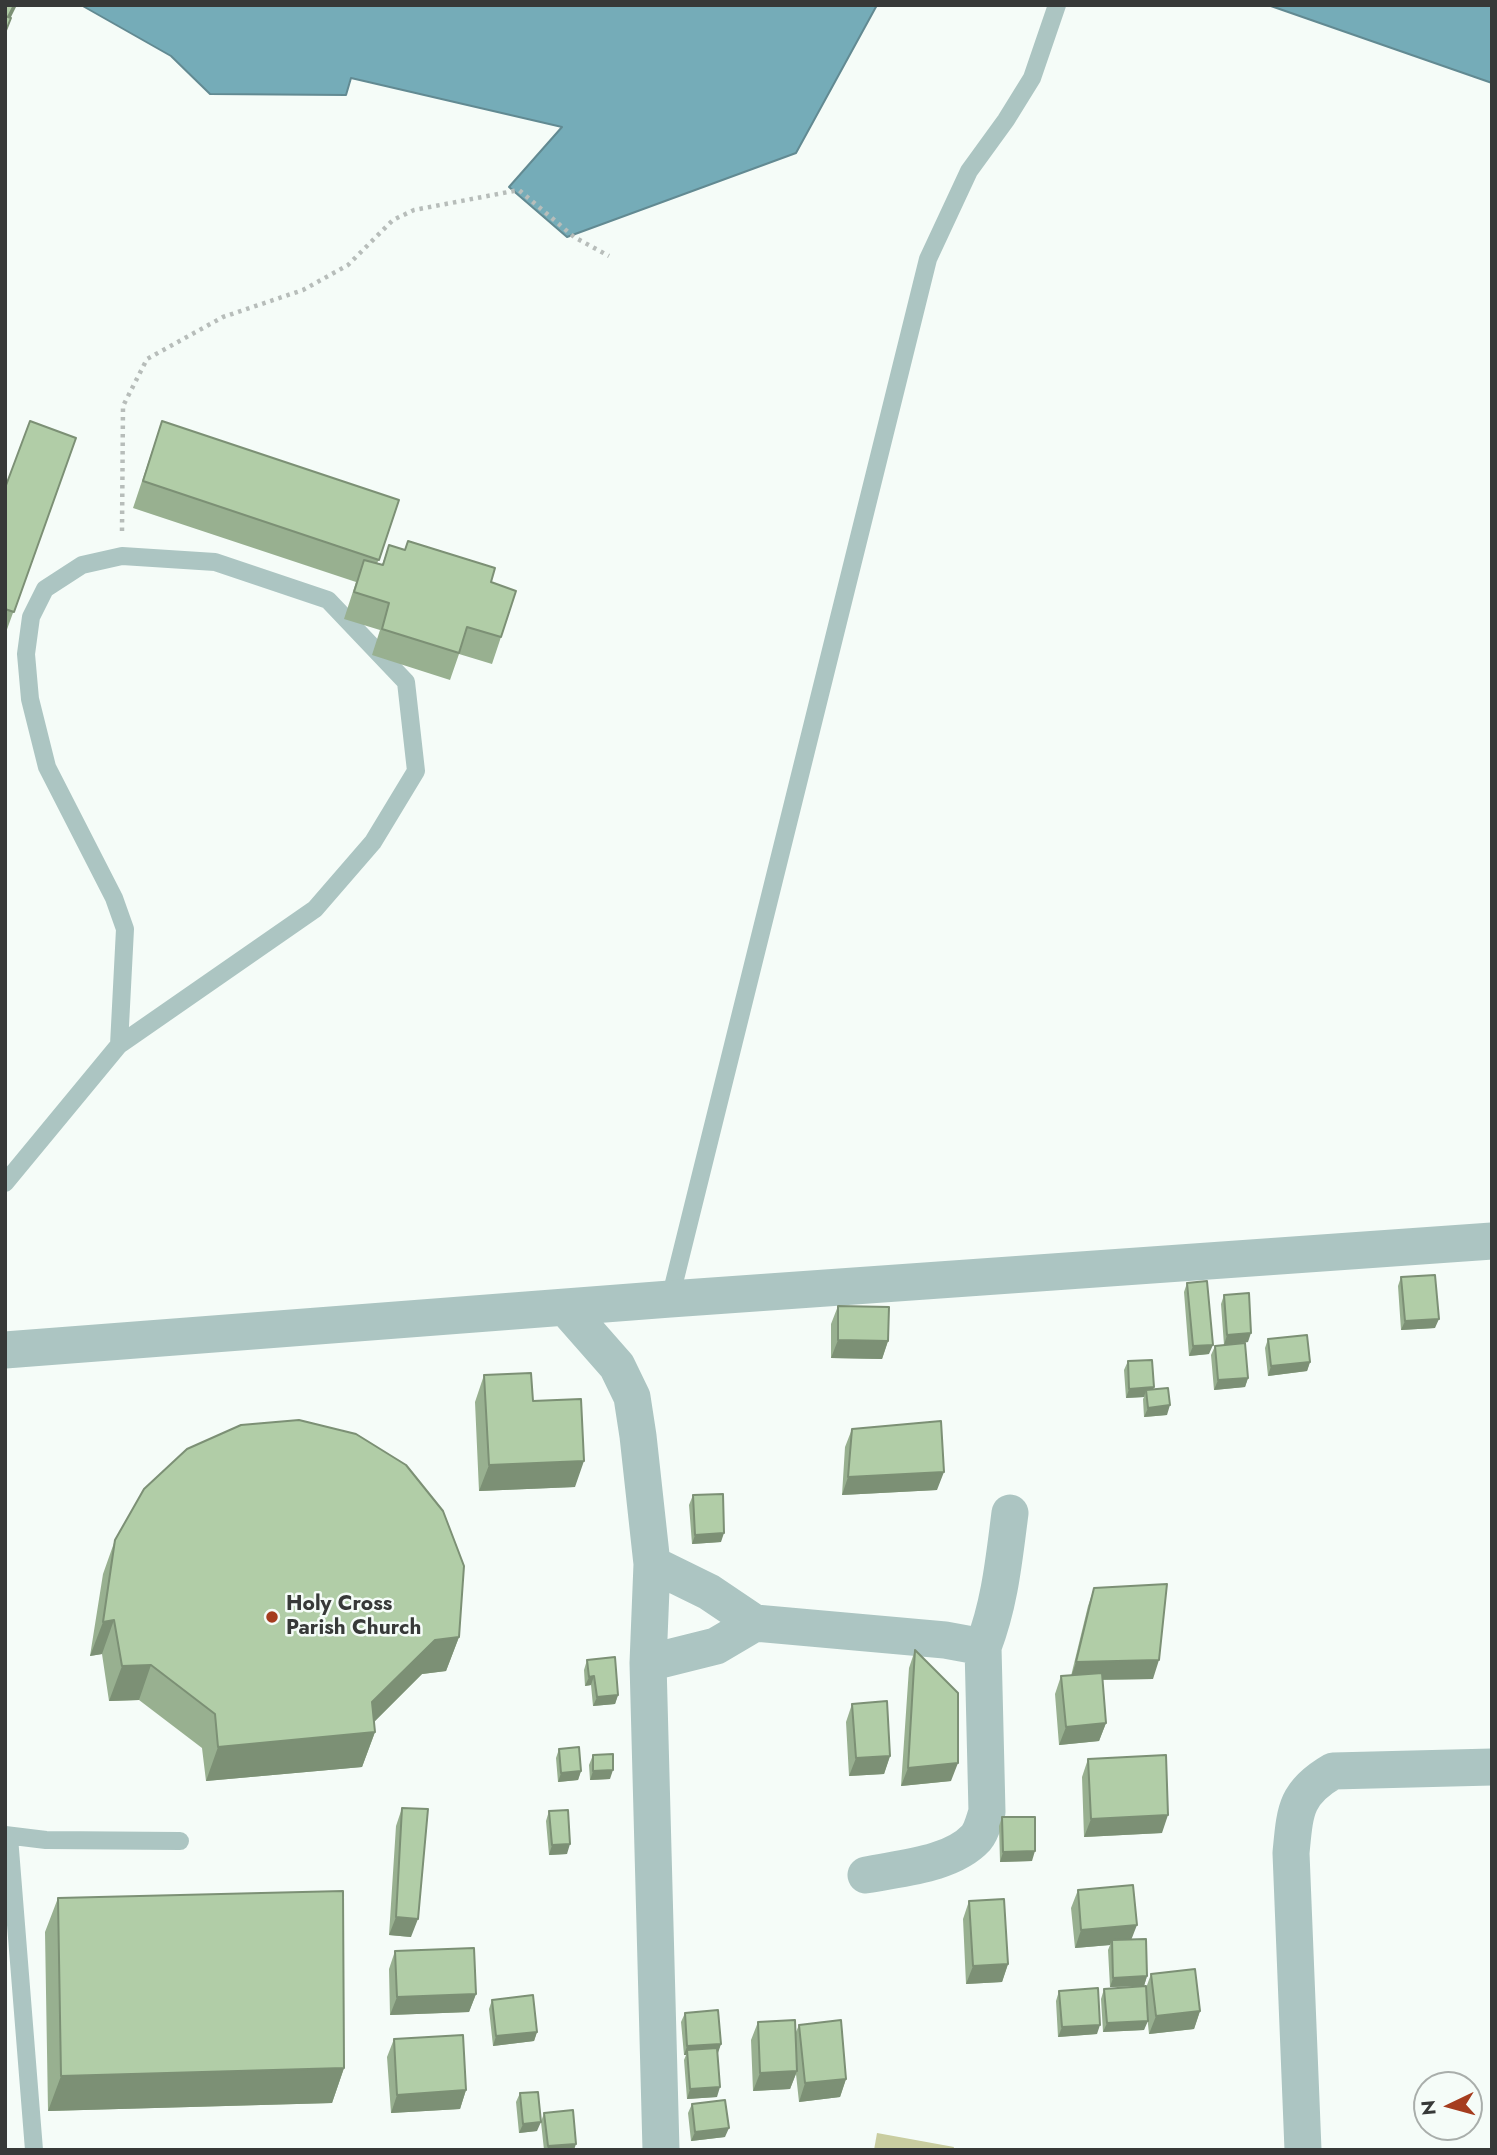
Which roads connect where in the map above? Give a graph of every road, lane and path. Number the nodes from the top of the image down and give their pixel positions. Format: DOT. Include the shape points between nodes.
graph roads {
  1 [pos="1057,5"];
  2 [pos="609,256"];
  3 [pos="122,556"];
  4 [pos="119,1045"];
  5 [pos="5,1183"];
  6 [pos="1492,1241"];
  7 [pos="670,1299"];
  8 [pos="566,1308"];
  9 [pos="5,1350"];
  10 [pos="1010,1513"];
  11 [pos="652,1564"];
  12 [pos="755,1623"];
  13 [pos="983,1647"];
  14 [pos="648,1663"];
  15 [pos="1492,1767"];
  16 [pos="7,1836"];
  17 [pos="180,1842"];
  18 [pos="866,1875"];
  19 [pos="34,2150"];
  20 [pos="661,2150"];
  21 [pos="1303,2150"];
  1 -- 7 [label="lane" via="1032,78 969,170 928,259"];
  2 -- 3 [label="path" via="574,237 519,190 414,210 393,220 348,265 303,290 223,317 147,359 123,406"];
  3 -- 4 [label="lane" via="82,565 45,589 31,617 26,654 30,699 47,767 114,898 125,929"];
  3 -- 4 [label="lane" via="215,562 328,600 406,682 416,771 373,842 316,909"];
  4 -- 5 [label="lane"];
  6 -- 7 [label="street"];
  7 -- 8 [label="street"];
  8 -- 9 [label="street"];
  8 -- 11 [label="street" via="617,1366 632,1397"];
  10 -- 13 [label="street" via="1002,1580"];
  11 -- 12 [label="street" via="709,1592"];
  11 -- 14 [label="street"];
  12 -- 13 [label="street"];
  12 -- 14 [label="street" via="716,1646"];
  13 -- 18 [label="street" via="988,1812 978,1836 963,1848 924,1863"];
  14 -- 20 [label="street"];
  15 -- 21 [label="street" via="1333,1771 1311,1784 1296,1809 1292,1853"];
  16 -- 17 [label="lane"];
  16 -- 19 [label="lane"];
}
